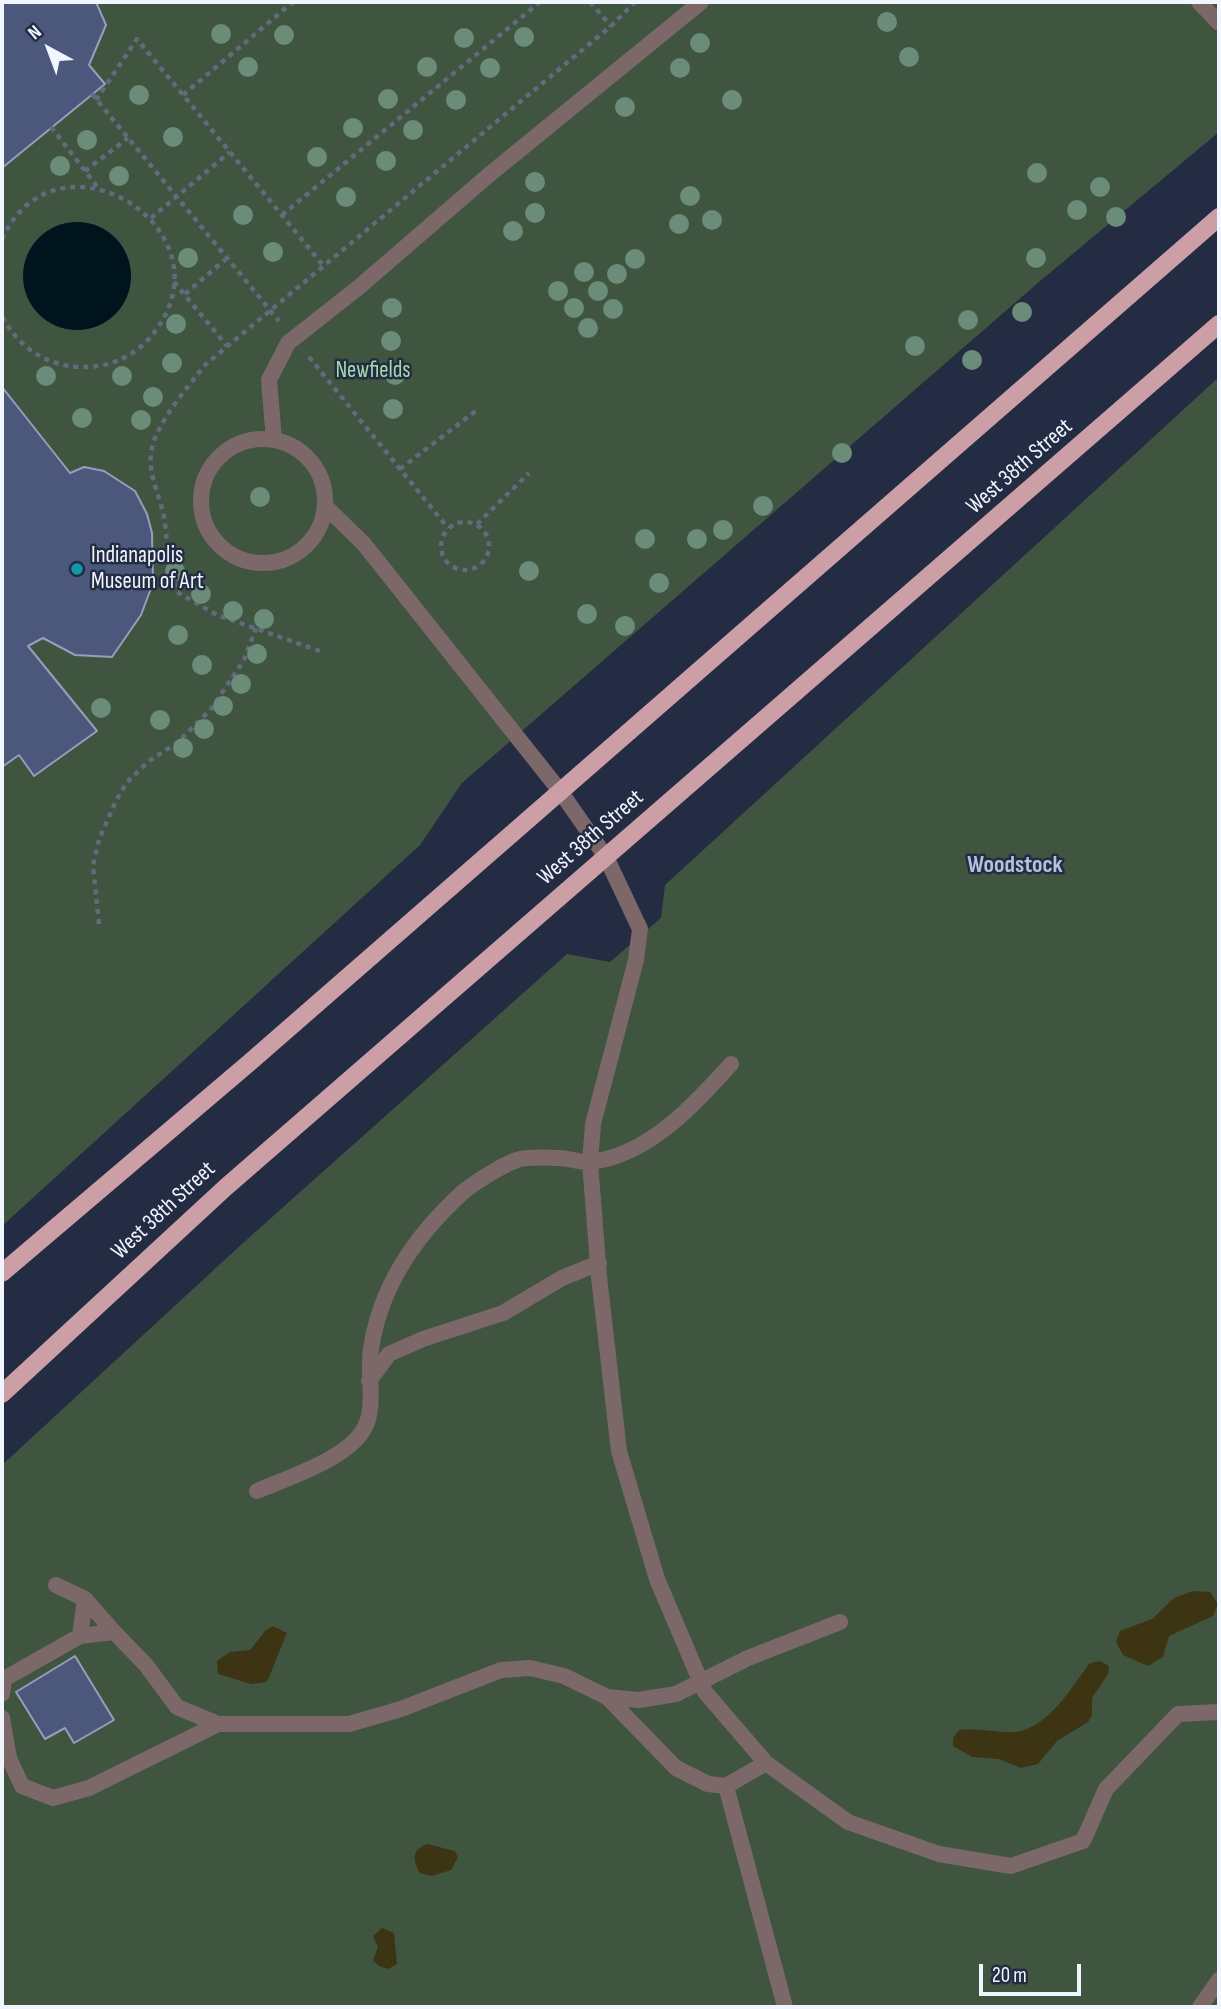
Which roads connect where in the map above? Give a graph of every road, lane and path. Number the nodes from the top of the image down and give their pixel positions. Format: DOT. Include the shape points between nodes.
graph roads {
  1 [pos="292,2"];
  2 [pos="540,2"];
  3 [pos="590,2"];
  4 [pos="701,2"];
  5 [pos="1199,2"];
  6 [pos="1219,23"];
  7 [pos="611,26"];
  8 [pos="92,94"];
  9 [pos="183,95"];
  10 [pos="96,100"];
  11 [pos="51,127"];
  12 [pos="128,138"];
  13 [pos="230,152"];
  14 [pos="85,171"];
  15 [pos="99,188"];
  16 [pos="176,197"];
  17 [pos="282,215"];
  18 [pos="151,218"];
  19 [pos="1219,218"];
  20 [pos="2,239"];
  21 [pos="227,258"];
  22 [pos="322,264"];
  23 [pos="173,281"];
  24 [pos="185,294"];
  25 [pos="2,316"];
  26 [pos="1219,324"];
  27 [pos="294,339"];
  28 [pos="227,346"];
  29 [pos="477,410"];
  30 [pos="274,440"];
  31 [pos="400,469"];
  32 [pos="529,473"];
  33 [pos="326,508"];
  34 [pos="477,524"];
  35 [pos="448,528"];
  36 [pos="256,628"];
  37 [pos="560,791"];
  38 [pos="606,857"];
  39 [pos="99,924"];
  40 [pos="731,1064"];
  41 [pos="590,1162"];
  42 [pos="599,1263"];
  43 [pos="2,1273"];
  44 [pos="369,1381"];
  45 [pos="2,1394"];
  46 [pos="257,1491"];
  47 [pos="56,1585"];
  48 [pos="85,1599"];
  49 [pos="840,1622"];
  50 [pos="114,1632"];
  51 [pos="80,1636"];
  52 [pos="700,1680"];
  53 [pos="2,1694"];
  54 [pos="607,1697"];
  55 [pos="1219,1712"];
  56 [pos="2,1718"];
  57 [pos="218,1724"];
  58 [pos="766,1763"];
  59 [pos="726,1786"];
  60 [pos="1219,1980"];
  61 [pos="785,2007"];
  62 [pos="1200,2007"];
  1 -- 9 [label="path"];
  2 -- 17 [label="path"];
  3 -- 7 [label="path"];
  4 -- 27 [label="lane"];
  5 -- 6 [label="lane"];
  8 -- 10 [label="path"];
  9 -- 10 [label="path" via="137,39"];
  9 -- 13 [label="path"];
  10 -- 12 [label="path"];
  11 -- 14 [label="path"];
  12 -- 14 [label="path"];
  12 -- 16 [label="path"];
  13 -- 16 [label="path"];
  13 -- 17 [label="path"];
  14 -- 15 [label="path"];
  15 -- 18 [label="path" via="133,202"];
  15 -- 20 [label="path" via="71,188 44,196 21,212"];
  16 -- 18 [label="path"];
  16 -- 21 [label="path"];
  17 -- 22 [label="path"];
  18 -- 23 [label="path" via="166,241"];
  19 -- 37 [label="main road"];
  21 -- 24 [label="path"];
  21 -- 27 [label="path"];
  23 -- 24 [label="path"];
  23 -- 25 [label="path" via="167,310 152,335 129,355 101,365 72,367 43,359 20,342"];
  24 -- 28 [label="path"];
  26 -- 38 [label="main road, West 38th Street"];
  27 -- 30 [label="lane" via="269,380"];
  27 -- 31 [label="path"];
  29 -- 31 [label="path"];
  30 -- 33 [label="lane" via="295,446 315,466 324,486"];
  30 -- 33 [label="lane" via="237,444 215,461 204,479 200,500 208,531 221,548 239,560 261,565 282,562 306,548 320,530"];
  31 -- 35 [label="path"];
  32 -- 34 [label="path"];
  33 -- 37 [label="lane" via="364,544"];
  34 -- 35 [label="path" via="458,522"];
  34 -- 35 [label="path" via="488,536 490,547 486,559 466,570 454,569 440,550"];
  36 -- 39 [label="path" via="244,660 211,709 127,782 116,801 93,866"];
  37 -- 38 [label="lane"];
  37 -- 43 [label="main road"];
  38 -- 41 [label="lane" via="640,929 593,1124"];
  38 -- 45 [label="main road, West 38th Street" via="226,1187"];
  40 -- 41 [label="lane" via="675,1121 631,1149"];
  41 -- 42 [label="lane"];
  41 -- 44 [label="lane" via="517,1159 464,1191 394,1272 378,1314"];
  42 -- 44 [label="lane" via="562,1278 503,1313 389,1354"];
  42 -- 52 [label="lane" via="620,1451 657,1579"];
  44 -- 46 [label="lane" via="370,1408 364,1429 346,1447"];
  47 -- 48 [label="lane"];
  48 -- 50 [label="lane"];
  48 -- 51 [label="lane"];
  49 -- 52 [label="lane"];
  50 -- 51 [label="lane"];
  50 -- 57 [label="lane" via="177,1707"];
  51 -- 53 [label="lane" via="4,1679"];
  52 -- 54 [label="lane" via="676,1694 639,1700"];
  52 -- 58 [label="lane" via="705,1692"];
  54 -- 57 [label="lane" via="564,1676 530,1668 501,1670 349,1724"];
  54 -- 59 [label="lane" via="676,1768 708,1784"];
  55 -- 58 [label="lane" via="1178,1714 1106,1789 1083,1841 1011,1866 939,1854 848,1822"];
  56 -- 57 [label="lane" via="9,1758 22,1786 53,1798 89,1788"];
  58 -- 59 [label="lane"];
  59 -- 61 [label="lane"];
  60 -- 62 [label="lane"];
}
